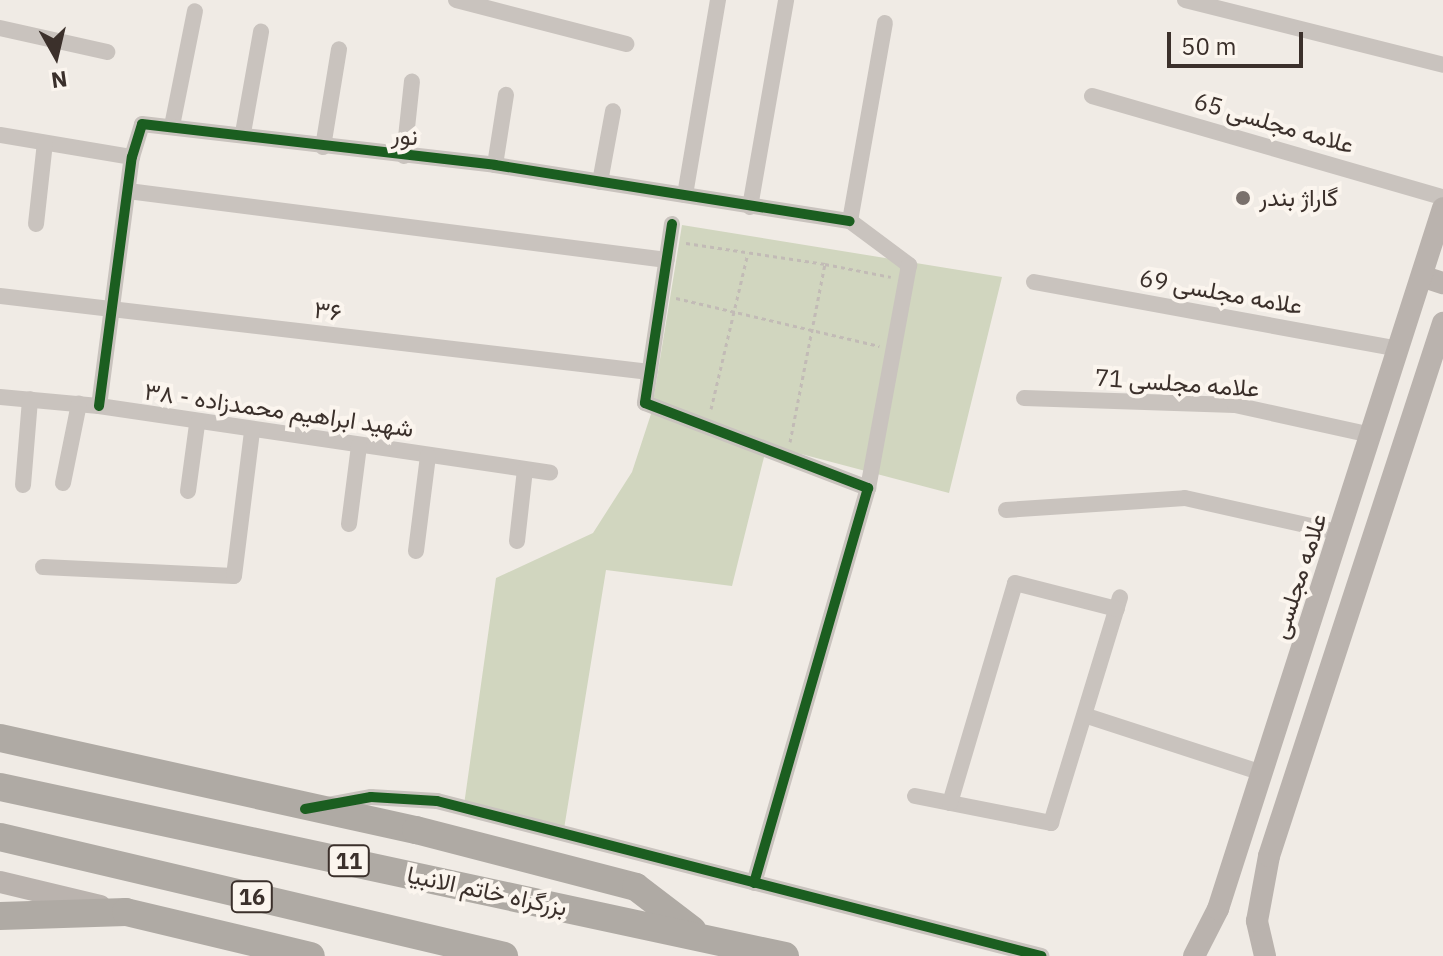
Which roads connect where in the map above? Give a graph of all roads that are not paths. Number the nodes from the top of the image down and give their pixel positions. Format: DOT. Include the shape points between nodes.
graph roads {
  1 [pos="456,0"];
  2 [pos="718,0"];
  3 [pos="786,0"];
  4 [pos="1185,0"];
  5 [pos="195,11"];
  6 [pos="885,23"];
  7 [pos="0,28"];
  8 [pos="261,32"];
  9 [pos="626,44"];
  10 [pos="339,49"];
  11 [pos="107,52"];
  12 [pos="1443,65"];
  13 [pos="412,81"];
  14 [pos="506,95"];
  15 [pos="1092,96"];
  16 [pos="613,111"];
  17 [pos="172,126"];
  18 [pos="243,133"];
  19 [pos="0,135"];
  20 [pos="45,143"];
  21 [pos="323,147"];
  22 [pos="404,156"];
  23 [pos="132,157"];
  24 [pos="495,165"];
  25 [pos="600,182"];
  26 [pos="128,191"];
  27 [pos="685,195"];
  28 [pos="1443,197"];
  29 [pos="750,207"];
  30 [pos="1443,208"];
  31 [pos="850,221"];
  32 [pos="36,224"];
  33 [pos="671,232"];
  34 [pos="667,260"];
  35 [pos="1433,280"];
  36 [pos="1034,282"];
  37 [pos="0,296"];
  38 [pos="112,310"];
  39 [pos="1443,323"];
  40 [pos="1400,349"];
  41 [pos="650,372"];
  42 [pos="0,397"];
  43 [pos="1024,398"];
  44 [pos="30,399"];
  45 [pos="79,404"];
  46 [pos="99,406"];
  47 [pos="197,424"];
  48 [pos="252,431"];
  49 [pos="1372,435"];
  50 [pos="359,446"];
  51 [pos="428,456"];
  52 [pos="525,470"];
  53 [pos="550,473"];
  54 [pos="63,483"];
  55 [pos="23,485"];
  56 [pos="868,488"];
  57 [pos="188,491"];
  58 [pos="1006,510"];
  59 [pos="349,524"];
  60 [pos="1341,533"];
  61 [pos="517,541"];
  62 [pos="416,551"];
  63 [pos="43,567"];
  64 [pos="1087,716"];
  65 [pos="0,725"];
  66 [pos="0,738"];
  67 [pos="64,753"];
  68 [pos="1262,773"];
  69 [pos="0,787"];
  70 [pos="915,796"];
  71 [pos="950,803"];
  72 [pos="305,809"];
  73 [pos="1247,822"];
  74 [pos="1277,832"];
  75 [pos="0,837"];
  76 [pos="0,882"];
  77 [pos="754,883"];
  78 [pos="126,912"];
  79 [pos="0,916"];
  80 [pos="699,936"];
  81 [pos="311,956"];
  82 [pos="504,956"];
  83 [pos="785,956"];
  84 [pos="1041,956"];
  85 [pos="1194,956"];
  86 [pos="1265,956"];
  1 -- 9 [label="street"];
  2 -- 27 [label="street"];
  3 -- 29 [label="street"];
  4 -- 12 [label="street"];
  5 -- 17 [label="street"];
  6 -- 31 [label="street"];
  7 -- 11 [label="street"];
  8 -- 18 [label="street"];
  10 -- 21 [label="street"];
  13 -- 22 [label="street"];
  14 -- 24 [label="street"];
  15 -- 28 [label="street, علامه مجلسی 65"];
  16 -- 25 [label="street"];
  17 -- 18 [label="street, نور"];
  17 -- 23 [label="street, نور" via="142,124"];
  18 -- 21 [label="street, نور"];
  19 -- 20 [label="street"];
  20 -- 23 [label="street"];
  20 -- 32 [label="street"];
  21 -- 22 [label="street, نور"];
  22 -- 24 [label="street, نور"];
  23 -- 26 [label="street, نور"];
  24 -- 25 [label="street, نور"];
  25 -- 27 [label="street, نور"];
  26 -- 34 [label="street"];
  26 -- 38 [label="street, نور"];
  27 -- 29 [label="street, نور"];
  29 -- 31 [label="street, نور"];
  30 -- 35 [label="main road, علامه مجلسی"];
  31 -- 56 [label="street" via="909,265"];
  33 -- 34 [label="street"];
  34 -- 41 [label="street"];
  35 -- 40 [label="main road, علامه مجلسی"];
  36 -- 40 [label="street, علامه مجلسی 69"];
  37 -- 38 [label="street, ۳۶"];
  38 -- 41 [label="street, ۳۶"];
  38 -- 46 [label="street, نور"];
  39 -- 74 [label="main road"];
  40 -- 49 [label="main road, علامه مجلسی"];
  41 -- 56 [label="street" via="645,403"];
  42 -- 44 [label="street, شهید ابراهیم محمدزاده - ۳۸"];
  43 -- 49 [label="street, علامه مجلسی 71" via="1235,405"];
  44 -- 45 [label="street, شهید ابراهیم محمدزاده - ۳۸"];
  44 -- 55 [label="street"];
  45 -- 46 [label="street, شهید ابراهیم محمدزاده - ۳۸"];
  45 -- 54 [label="street"];
  46 -- 47 [label="street, شهید ابراهیم محمدزاده - ۳۸"];
  47 -- 48 [label="street, شهید ابراهیم محمدزاده - ۳۸"];
  47 -- 57 [label="street"];
  48 -- 50 [label="street, شهید ابراهیم محمدزاده - ۳۸"];
  48 -- 63 [label="street" via="234,576"];
  49 -- 60 [label="main road, علامه مجلسی"];
  50 -- 51 [label="street, شهید ابراهیم محمدزاده - ۳۸"];
  50 -- 59 [label="street"];
  51 -- 52 [label="street, شهید ابراهیم محمدزاده - ۳۸"];
  51 -- 62 [label="street"];
  52 -- 53 [label="street, شهید ابراهیم محمدزاده - ۳۸"];
  52 -- 61 [label="street"];
  56 -- 77 [label="street"];
  58 -- 60 [label="street" via="1185,498"];
  60 -- 68 [label="main road, علامه مجلسی"];
  64 -- 68 [label="street"];
  64 -- 71 [label="street" via="1051,823"];
  64 -- 71 [label="street" via="1118,603 1015,583"];
  65 -- 67 [label="highway"];
  66 -- 67 [label="highway"];
  67 -- 72 [label="highway"];
  68 -- 73 [label="main road, علامه مجلسی"];
  69 -- 80 [label="highway, بزرگراه خاتم الانبیا / 11"];
  70 -- 71 [label="street"];
  72 -- 77 [label="street" via="371,797 437,801"];
  72 -- 80 [label="highway" via="416,830 636,887"];
  73 -- 74 [label="main road" via="1253,838"];
  73 -- 85 [label="main road, علامه مجلسی" via="1218,909"];
  74 -- 86 [label="main road" via="1257,921"];
  75 -- 82 [label="highway, 16"];
  76 -- 78 [label="main road"];
  77 -- 84 [label="street"];
  78 -- 79 [label="highway"];
  78 -- 81 [label="highway, 16"];
  80 -- 83 [label="highway, بزرگراه خاتم الانبیا / 11"];
}
